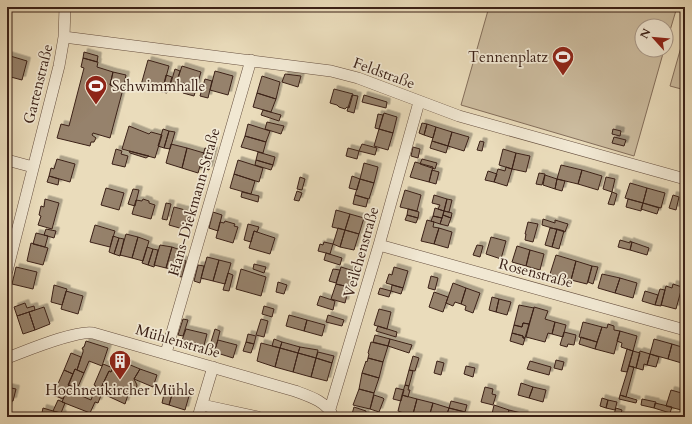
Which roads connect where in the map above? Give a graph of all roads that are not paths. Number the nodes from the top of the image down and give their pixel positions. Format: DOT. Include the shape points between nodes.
graph roads {
  1 [pos="65,7"];
  2 [pos="64,37"];
  3 [pos="251,60"];
  4 [pos="419,102"];
  5 [pos="7,160"];
  6 [pos="33,167"];
  7 [pos="685,179"];
  8 [pos="379,245"];
  9 [pos="7,270"];
  10 [pos="685,330"];
  11 [pos="166,353"];
  12 [pos="7,358"];
  13 [pos="213,367"];
  14 [pos="202,405"];
  15 [pos="332,413"];
  16 [pos="198,417"];
  17 [pos="258,417"];
  1 -- 2 [label="street, Gartenstraße"];
  2 -- 3 [label="street, Feldstraße"];
  2 -- 6 [label="street, Gartenstraße"];
  3 -- 4 [label="street, Feldstraße" via="345,74"];
  3 -- 11 [label="street, Hans-Diekmann-Straße"];
  4 -- 7 [label="street, Feldstraße" via="459,116"];
  4 -- 8 [label="street, Veilchenstraße"];
  5 -- 6 [label="street"];
  6 -- 9 [label="street, Gartenstraße"];
  8 -- 10 [label="street, Rosenstraße"];
  8 -- 15 [label="street, Veilchenstraße"];
  11 -- 12 [label="street, Mühlenstraße" via="86,332"];
  11 -- 13 [label="street, Mühlenstraße"];
  13 -- 14 [label="street"];
  13 -- 15 [label="street, Mühlenstraße" via="299,392 317,400"];
  14 -- 16 [label="street"];
  14 -- 17 [label="street"];
}
